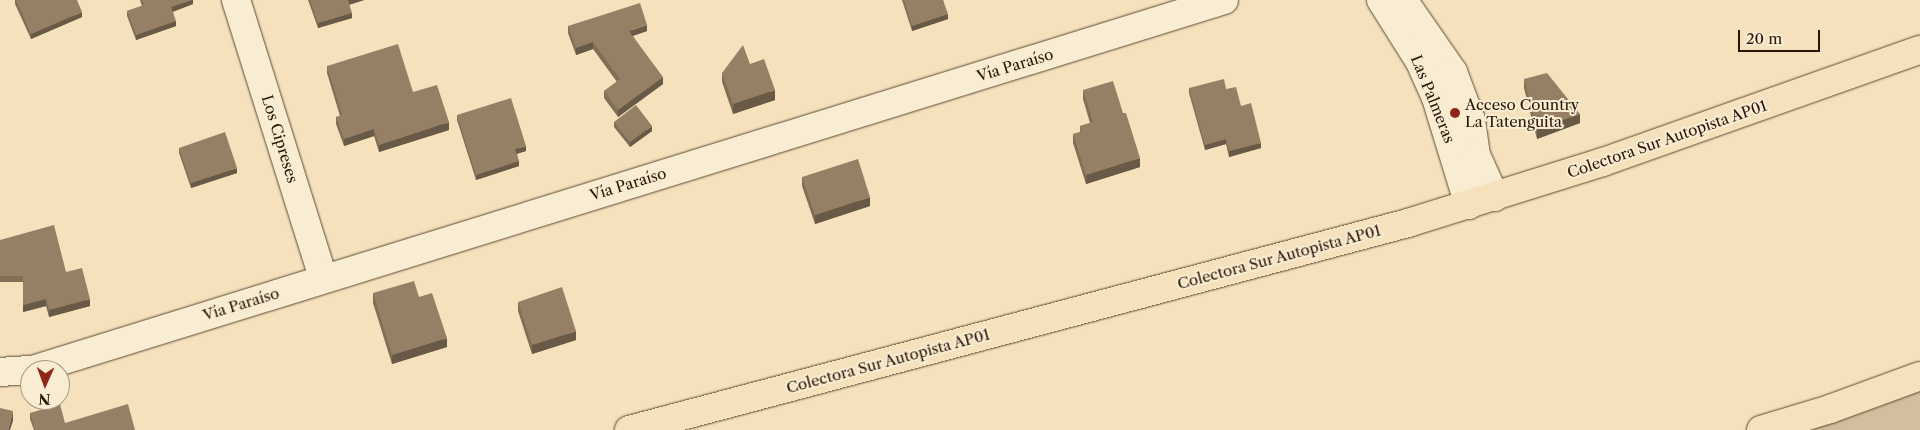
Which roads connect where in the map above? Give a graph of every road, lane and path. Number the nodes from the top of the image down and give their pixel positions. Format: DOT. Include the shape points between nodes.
graph roads {
  1 [pos="236,0"];
  2 [pos="1224,0"];
  3 [pos="1381,0"];
  4 [pos="1403,0"];
  5 [pos="1920,50"];
  6 [pos="1495,197"];
  7 [pos="1469,205"];
  8 [pos="323,278"];
  9 [pos="63,360"];
  10 [pos="20,371"];
  11 [pos="0,372"];
  12 [pos="1920,376"];
  13 [pos="629,430"];
  14 [pos="1761,430"];
  1 -- 8 [label="street, Los Cipreses"];
  2 -- 8 [label="street, Vía Paraíso"];
  3 -- 7 [label="street, Las Palmeras" via="1420,62 1436,98"];
  4 -- 6 [label="street, Las Palmeras" via="1453,72 1471,120 1476,155"];
  5 -- 6 [label="main road, Colectora Sur Autopista AP01"];
  6 -- 7 [label="main road, Colectora Sur Autopista AP01"];
  7 -- 13 [label="main road, Colectora Sur Autopista AP01"];
  8 -- 9 [label="street, Vía Paraíso"];
  10 -- 11 [label="street, Vía Paraíso"];
  12 -- 14 [label="main road"];
}
